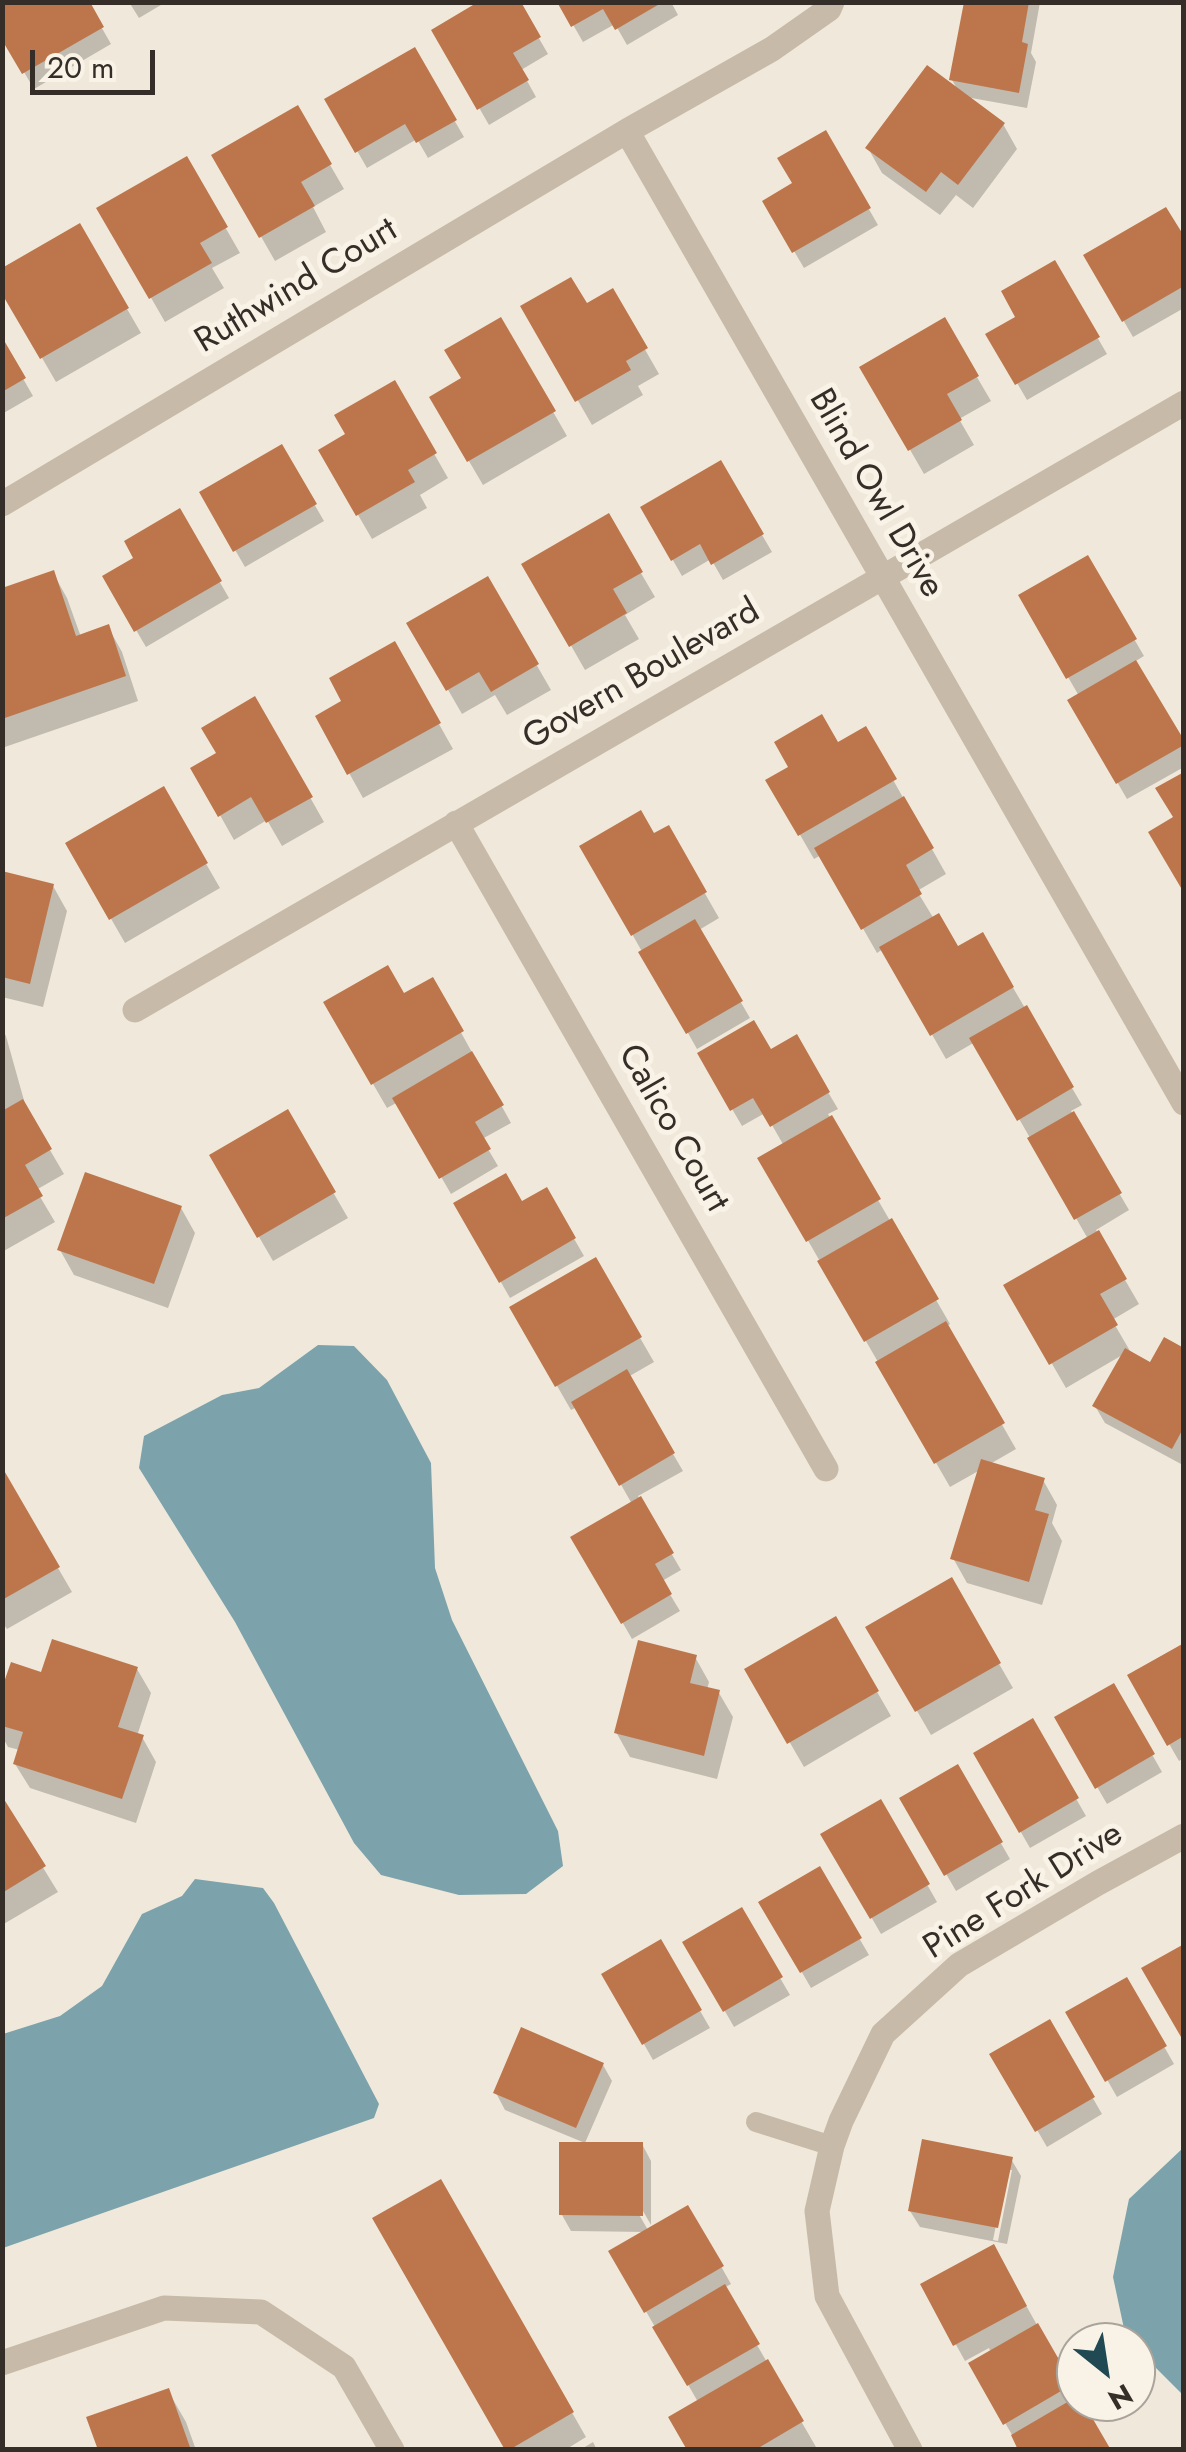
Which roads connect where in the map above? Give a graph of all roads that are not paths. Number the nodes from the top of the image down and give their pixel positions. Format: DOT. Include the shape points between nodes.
graph roads {
  1 [pos="832,2"];
  2 [pos="627,131"];
  3 [pos="1184,403"];
  4 [pos="2,504"];
  5 [pos="883,577"];
  6 [pos="456,823"];
  7 [pos="135,1010"];
  8 [pos="1184,1103"];
  9 [pos="826,1469"];
  10 [pos="1184,1836"];
  11 [pos="756,2122"];
  12 [pos="832,2146"];
  13 [pos="2,2363"];
  14 [pos="392,2450"];
  15 [pos="910,2450"];
  1 -- 2 [label="street" via="772,49"];
  2 -- 4 [label="street, Ruthwind Court"];
  2 -- 5 [label="street, Blind Owl Drive"];
  3 -- 5 [label="street, Govern Boulevard"];
  5 -- 6 [label="street, Govern Boulevard"];
  5 -- 8 [label="street, Blind Owl Drive"];
  6 -- 7 [label="street, Govern Boulevard"];
  6 -- 9 [label="street, Calico Court"];
  10 -- 12 [label="street, Pine Fork Drive" via="960,1965 882,2034"];
  11 -- 12 [label="lane"];
  12 -- 15 [label="street, Pine Fork Drive" via="817,2211 827,2296"];
  13 -- 14 [label="street" via="164,2308 260,2312 344,2367"];
}
